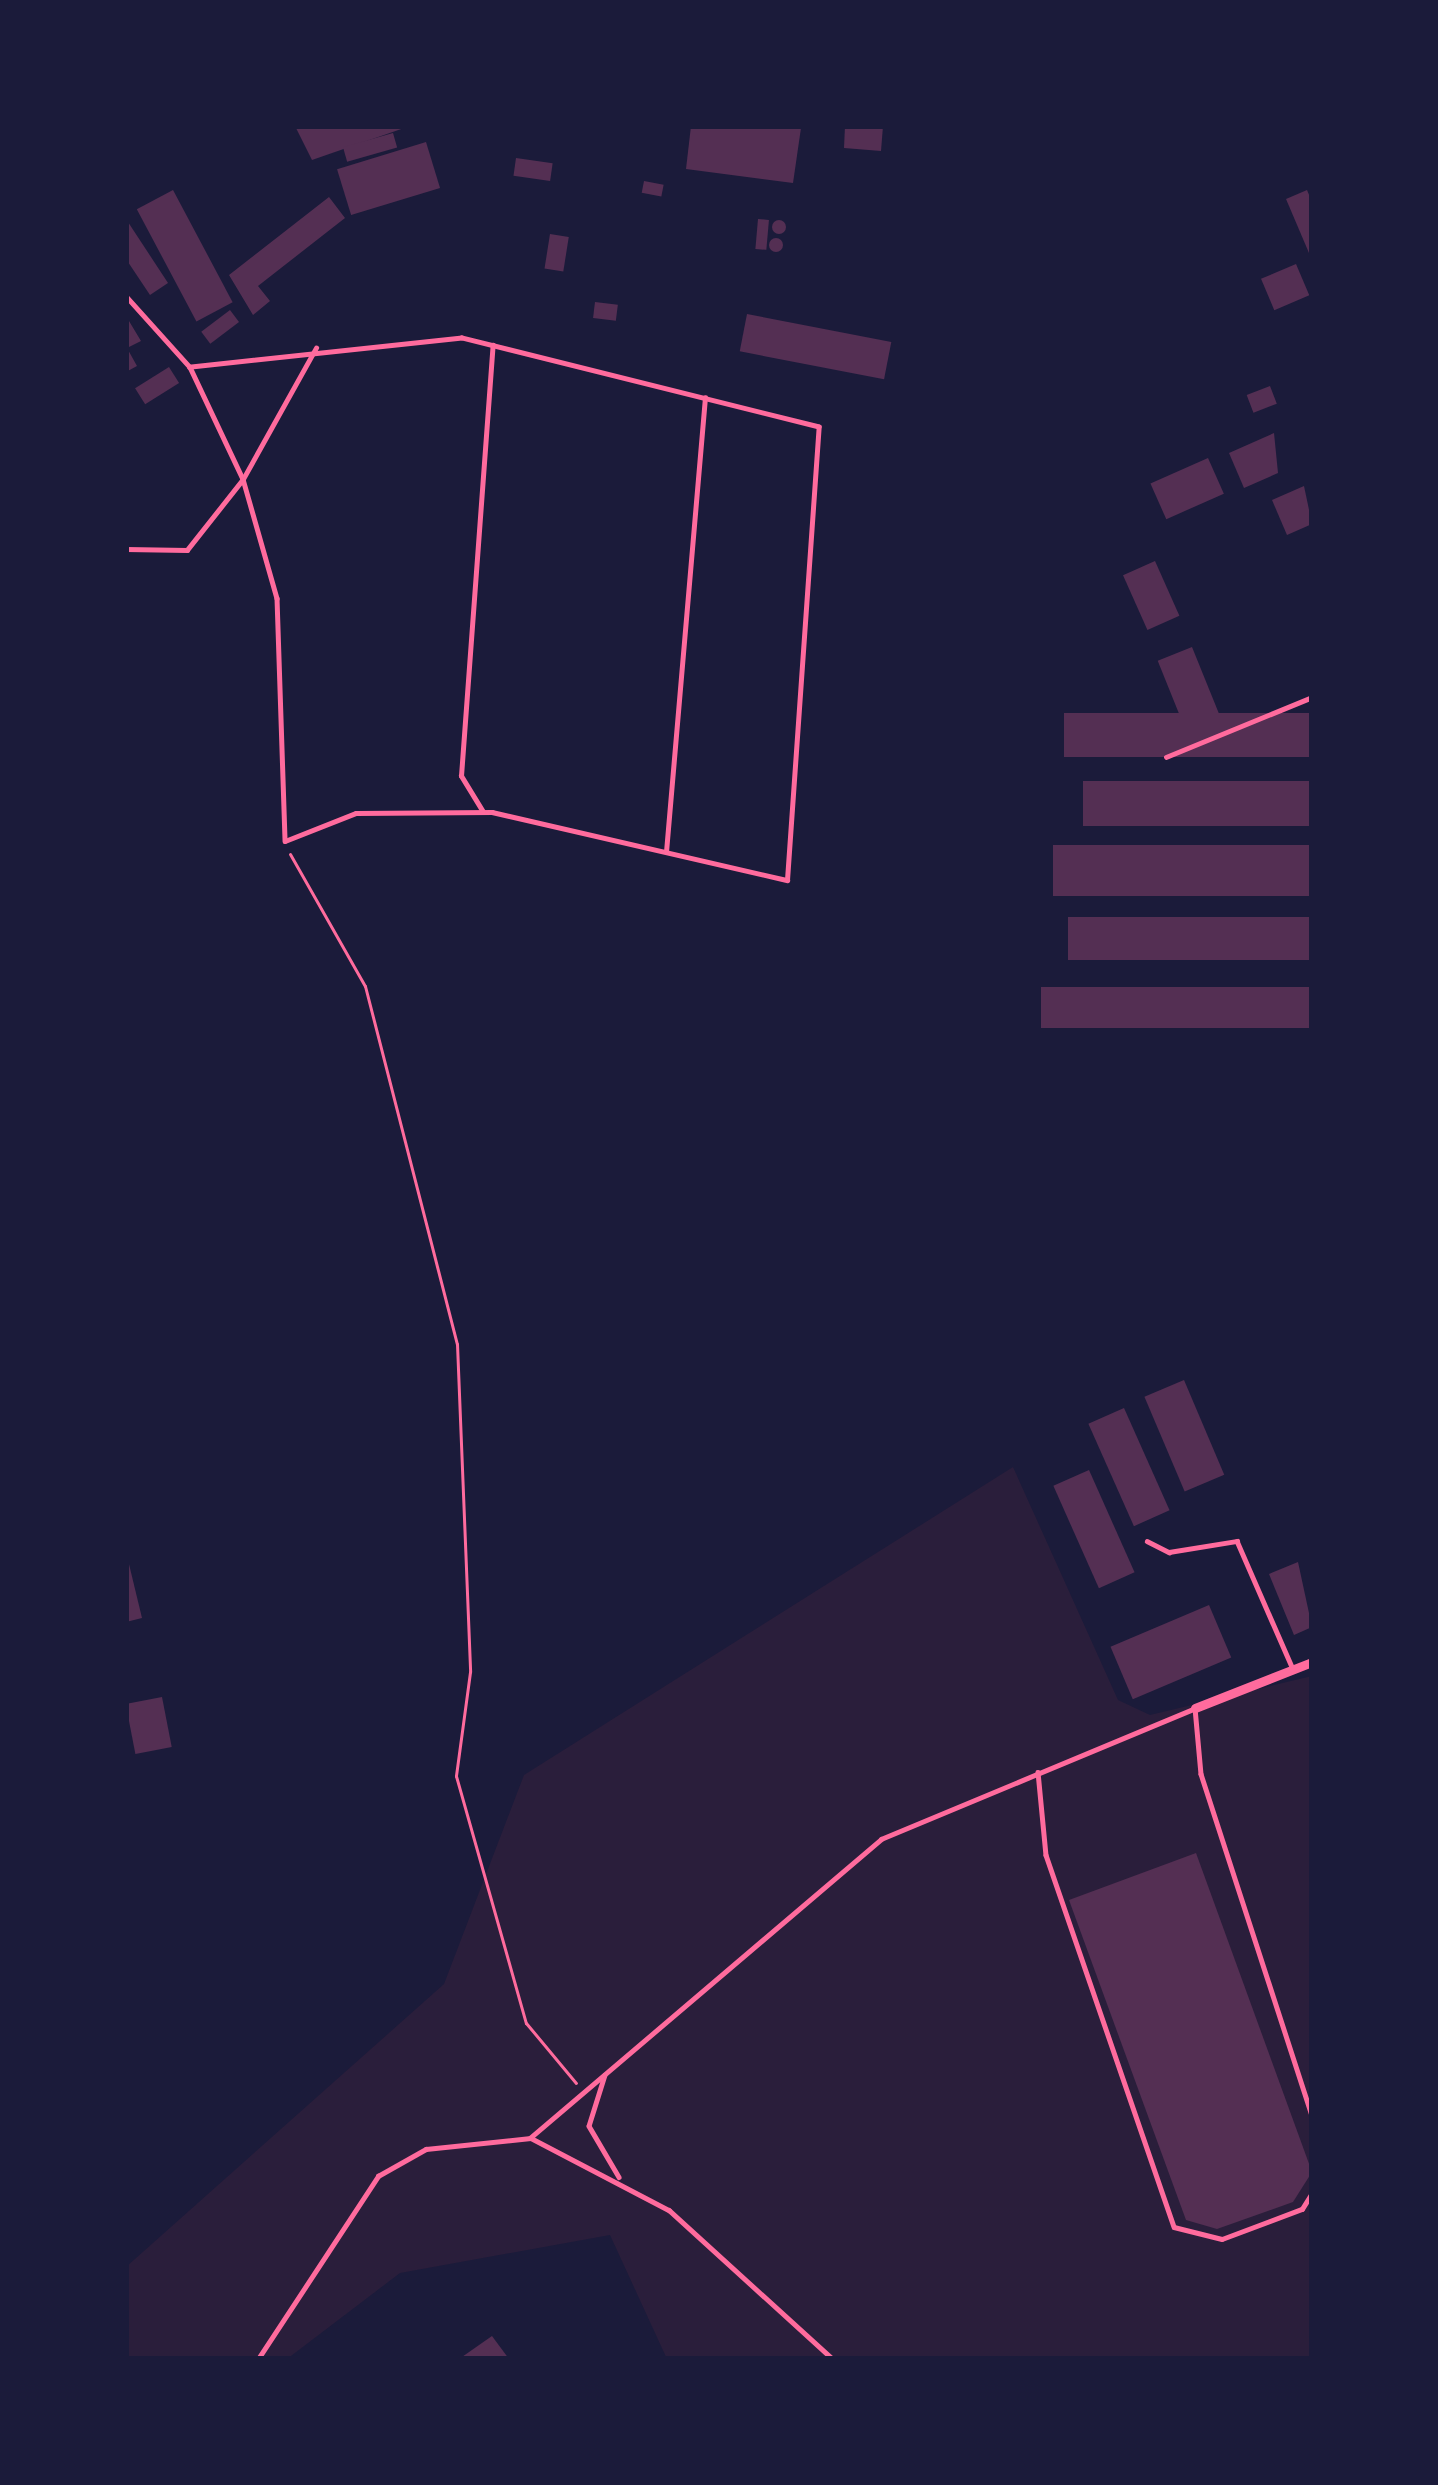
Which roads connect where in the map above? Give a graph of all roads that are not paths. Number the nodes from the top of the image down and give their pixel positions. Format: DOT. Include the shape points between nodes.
graph roads {
  1 [pos="126,296"];
  2 [pos="493,345"];
  3 [pos="316,349"];
  4 [pos="190,367"];
  5 [pos="705,398"];
  6 [pos="243,479"];
  7 [pos="126,549"];
  8 [pos="1312,697"];
  9 [pos="1166,757"];
  10 [pos="482,812"];
  11 [pos="667,852"];
  12 [pos="1147,1541"];
  13 [pos="1312,1661"];
  14 [pos="1294,1670"];
  15 [pos="1195,1708"];
  16 [pos="1038,1772"];
  17 [pos="608,2070"];
  18 [pos="1312,2115"];
  19 [pos="530,2138"];
  20 [pos="623,2182"];
  21 [pos="1312,2193"];
  22 [pos="258,2359"];
  23 [pos="833,2359"];
  1 -- 4 [label="lane"];
  2 -- 3 [label="lane" via="382,339"];
  2 -- 5 [label="lane"];
  2 -- 10 [label="lane" via="460,776"];
  3 -- 4 [label="lane"];
  3 -- 6 [label="lane"];
  4 -- 6 [label="lane"];
  5 -- 11 [label="lane"];
  5 -- 11 [label="lane" via="819,427 787,880"];
  6 -- 7 [label="lane" via="187,550"];
  6 -- 10 [label="lane" via="277,598 286,841 356,814"];
  8 -- 9 [label="lane"];
  10 -- 11 [label="lane"];
  12 -- 14 [label="lane" via="1169,1552 1237,1540"];
  13 -- 14 [label="street"];
  14 -- 15 [label="street"];
  15 -- 16 [label="lane"];
  15 -- 18 [label="lane" via="1201,1774"];
  16 -- 17 [label="lane" via="881,1839"];
  16 -- 21 [label="lane" via="1046,1856 1174,2227 1222,2240 1302,2209"];
  17 -- 19 [label="lane"];
  17 -- 20 [label="lane" via="589,2126"];
  19 -- 20 [label="lane"];
  19 -- 22 [label="lane" via="426,2150 378,2176"];
  20 -- 23 [label="lane" via="734,2261"];
}
